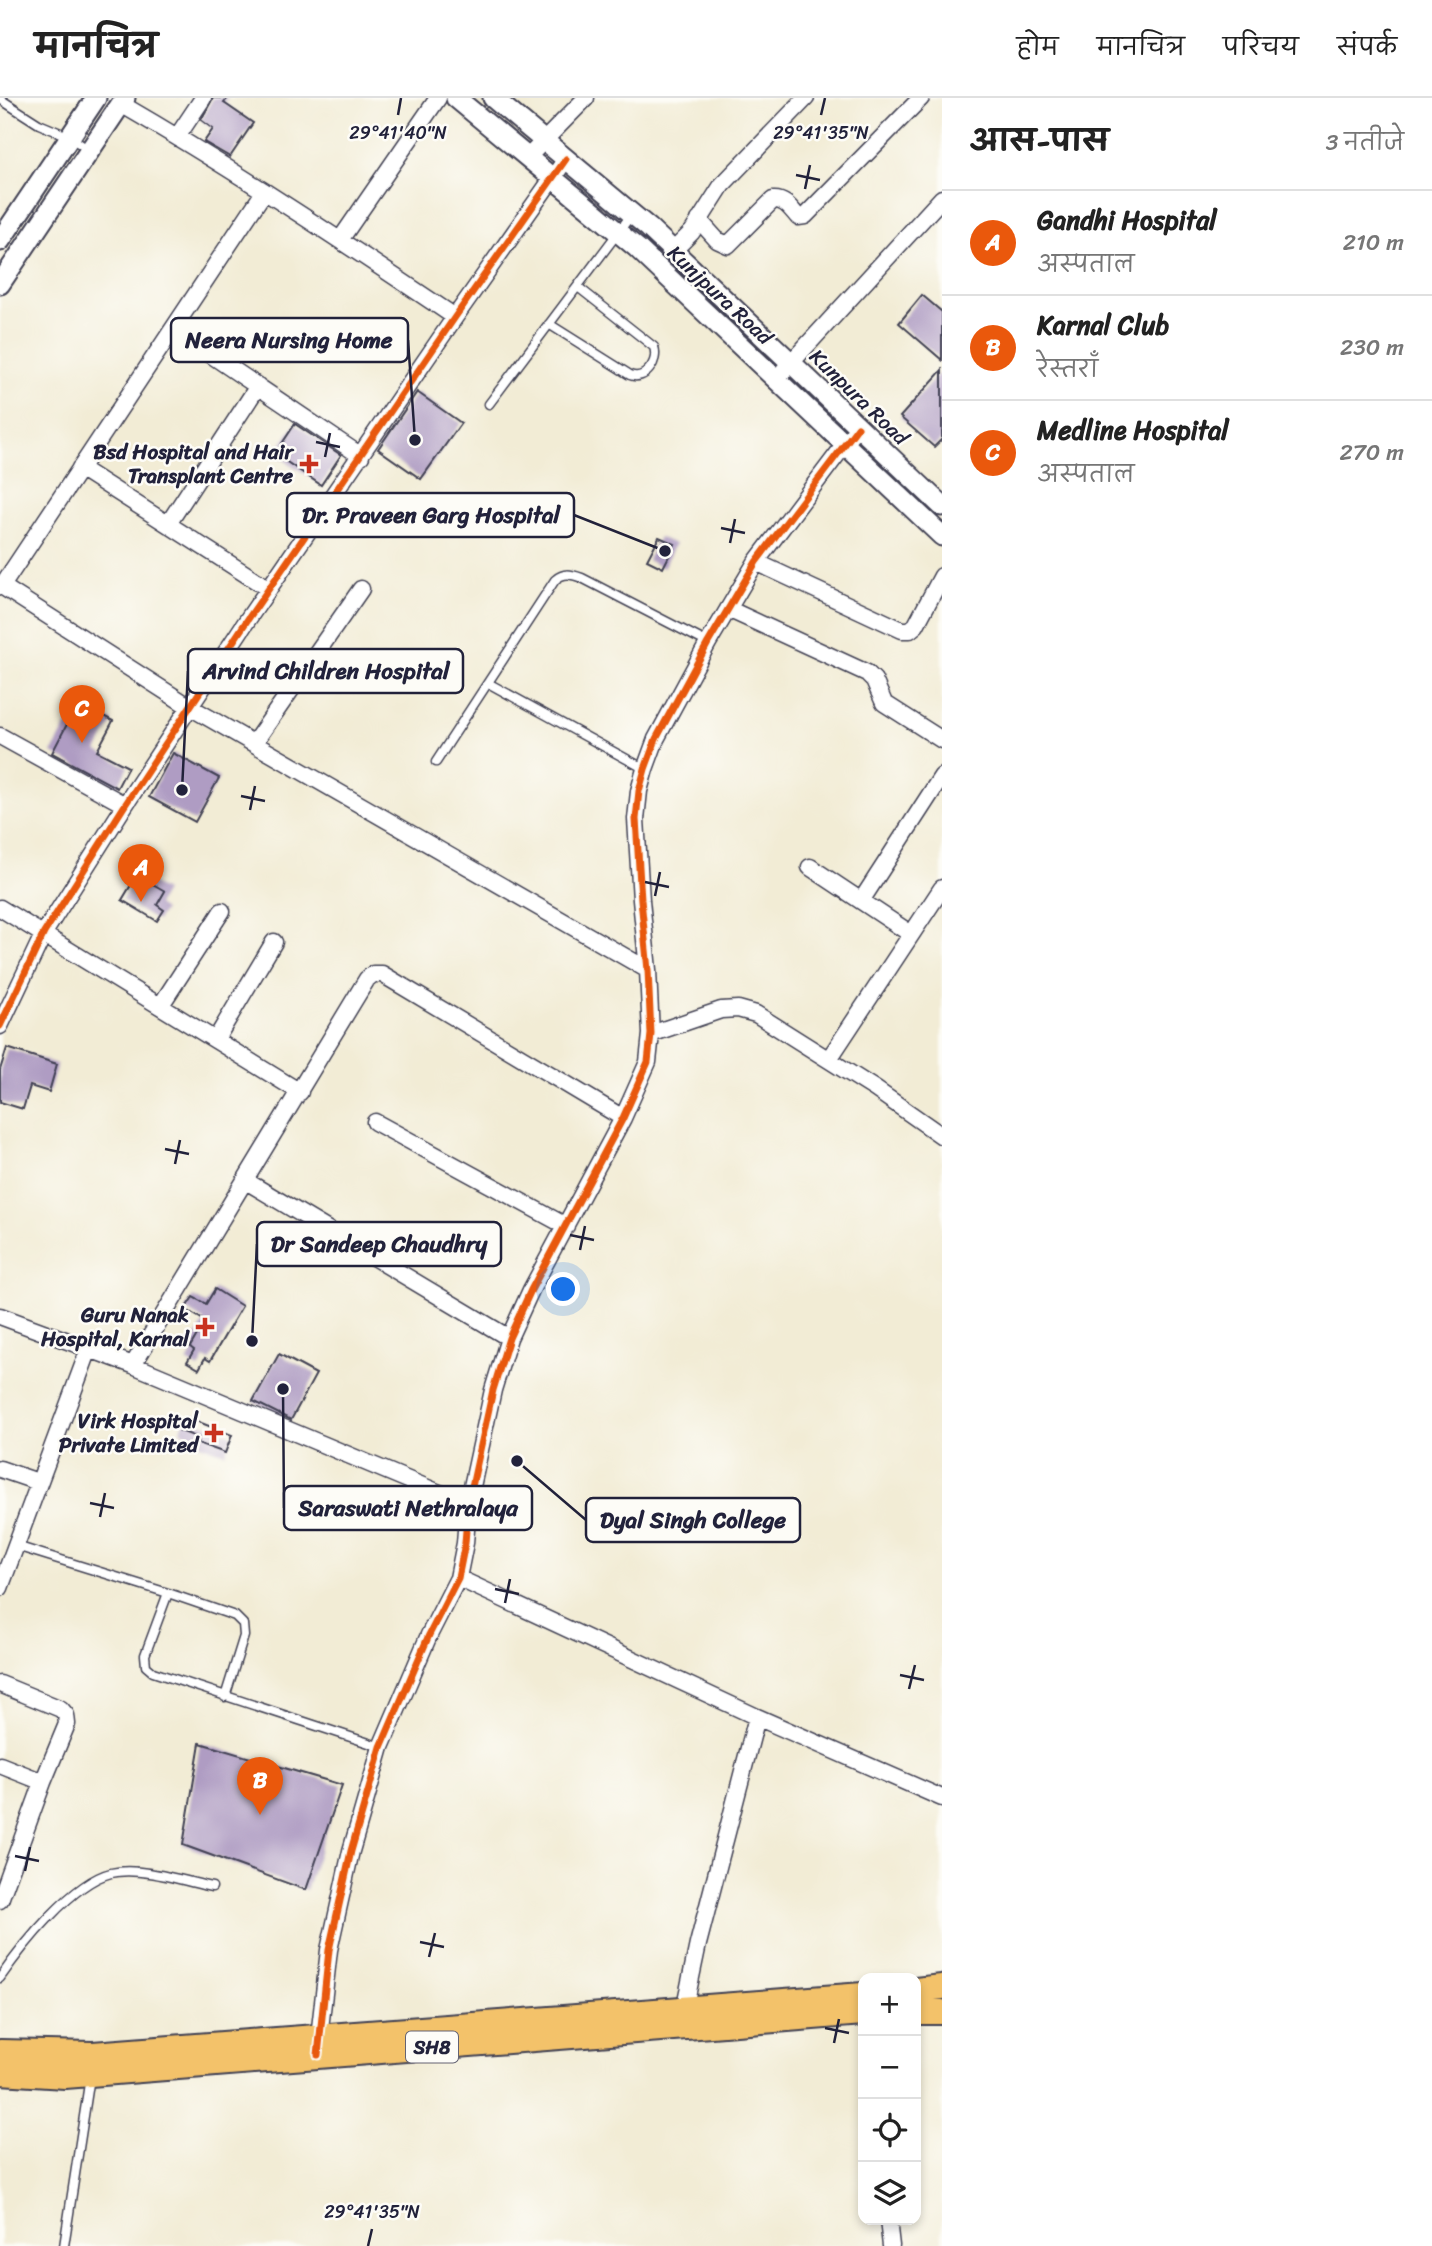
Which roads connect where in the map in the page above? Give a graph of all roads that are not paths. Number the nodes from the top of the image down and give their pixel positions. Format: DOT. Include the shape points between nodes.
graph roads {
  1 [pos="96,98"];
  2 [pos="203,98"];
  3 [pos="438,98"];
  4 [pos="456,98"];
  5 [pos="493,98"];
  6 [pos="586,98"];
  7 [pos="806,98"];
  8 [pos="921,98"];
  9 [pos="0,99"];
  10 [pos="123,101"];
  11 [pos="70,137"];
  12 [pos="177,137"];
  13 [pos="544,140"];
  14 [pos="90,151"];
  15 [pos="528,157"];
  16 [pos="566,159"];
  17 [pos="553,178"];
  18 [pos="264,192"];
  19 [pos="942,198"];
  20 [pos="632,214"];
  21 [pos="699,220"];
  22 [pos="619,233"];
  23 [pos="340,240"];
  24 [pos="0,241"];
  25 [pos="673,251"];
  26 [pos="0,284"];
  27 [pos="578,287"];
  28 [pos="455,317"];
  29 [pos="549,324"];
  30 [pos="173,329"];
  31 [pos="790,362"];
  32 [pos="776,379"];
  33 [pos="258,386"];
  34 [pos="489,404"];
  35 [pos="858,427"];
  36 [pos="845,444"];
  37 [pos="361,456"];
  38 [pos="80,468"];
  39 [pos="942,506"];
  40 [pos="168,524"];
  41 [pos="942,536"];
  42 [pos="756,562"];
  43 [pos="942,576"];
  44 [pos="1,586"];
  45 [pos="269,589"];
  46 [pos="361,590"];
  47 [pos="728,609"];
  48 [pos="708,643"];
  49 [pos="488,683"];
  50 [pos="190,707"];
  51 [pos="0,736"];
  52 [pos="942,740"];
  53 [pos="254,743"];
  54 [pos="436,762"];
  55 [pos="645,769"];
  56 [pos="942,776"];
  57 [pos="125,805"];
  58 [pos="810,867"];
  59 [pos="942,888"];
  60 [pos="861,901"];
  61 [pos="0,908"];
  62 [pos="222,911"];
  63 [pos="44,933"];
  64 [pos="911,934"];
  65 [pos="274,942"];
  66 [pos="648,970"];
  67 [pos="162,1005"];
  68 [pos="0,1026"];
  69 [pos="651,1034"];
  70 [pos="216,1039"];
  71 [pos="829,1059"];
  72 [pos="300,1092"];
  73 [pos="623,1118"];
  74 [pos="375,1122"];
  75 [pos="942,1135"];
  76 [pos="246,1181"];
  77 [pos="566,1226"];
  78 [pos="0,1316"];
  79 [pos="509,1338"];
  80 [pos="89,1349"];
  81 [pos="133,1365"];
  82 [pos="0,1469"];
  83 [pos="38,1482"];
  84 [pos="468,1505"];
  85 [pos="16,1546"];
  86 [pos="458,1578"];
  87 [pos="0,1588"];
  88 [pos="168,1593"];
  89 [pos="0,1684"];
  90 [pos="225,1697"];
  91 [pos="757,1717"];
  92 [pos="381,1747"];
  93 [pos="0,1765"];
  94 [pos="43,1782"];
  95 [pos="940,1794"];
  96 [pos="212,1887"];
  97 [pos="0,1900"];
  98 [pos="0,1978"];
  99 [pos="942,1987"];
  100 [pos="921,1989"];
  101 [pos="858,1996"];
  102 [pos="921,2012"];
  103 [pos="942,2012"];
  104 [pos="858,2013"];
  105 [pos="683,2019"];
  106 [pos="318,2046"];
  107 [pos="0,2052"];
  108 [pos="0,2072"];
  109 [pos="90,2074"];
  110 [pos="889,2225"];
  111 [pos="64,2246"];
  112 [pos="891,2246"];
  1 -- 11 [label="street"];
  2 -- 12 [label="street"];
  3 -- 23 [label="street"];
  4 -- 15 [label="street, Kunjpura Road"];
  5 -- 13 [label="street, Kunpura Road"];
  6 -- 13 [label="street"];
  7 -- 21 [label="street" via="722,185"];
  8 -- 21 [label="street" via="805,216 798,217 785,202 773,200 728,245"];
  9 -- 11 [label="lane"];
  10 -- 12 [label="street"];
  10 -- 14 [label="street"];
  11 -- 14 [label="lane"];
  11 -- 24 [label="street"];
  12 -- 18 [label="street"];
  13 -- 15 [label="street"];
  13 -- 16 [label="street, Kunpura Road"];
  14 -- 26 [label="street"];
  15 -- 17 [label="street, Kunjpura Road"];
  16 -- 17 [label="street"];
  16 -- 20 [label="street, Kunpura Road"];
  17 -- 22 [label="street, Kunjpura Road"];
  17 -- 28 [label="street"];
  18 -- 23 [label="street"];
  18 -- 30 [label="street"];
  19 -- 31 [label="street"];
  20 -- 22 [label="lane"];
  20 -- 25 [label="street, Kunpura Road"];
  21 -- 25 [label="street"];
  22 -- 27 [label="lane"];
  22 -- 32 [label="street, Kunjpura Road"];
  23 -- 28 [label="street"];
  25 -- 31 [label="street, Kunpura Road"];
  27 -- 29 [label="lane"];
  27 -- 29 [label="lane" via="654,347 655,359 644,376 629,375"];
  28 -- 37 [label="street"];
  29 -- 34 [label="lane"];
  30 -- 33 [label="street"];
  30 -- 38 [label="street"];
  31 -- 32 [label="street"];
  31 -- 35 [label="street, Kunpura Road"];
  32 -- 36 [label="street, Kunjpura Road"];
  33 -- 37 [label="street"];
  33 -- 40 [label="street"];
  35 -- 36 [label="street"];
  35 -- 39 [label="street, Kunpura Road"];
  36 -- 41 [label="street, Kunjpura Road"];
  36 -- 42 [label="street"];
  37 -- 45 [label="street"];
  38 -- 40 [label="street"];
  38 -- 44 [label="street"];
  40 -- 45 [label="street"];
  42 -- 43 [label="street" via="902,630 916,625"];
  42 -- 47 [label="street"];
  44 -- 50 [label="street"];
  45 -- 50 [label="street"];
  46 -- 53 [label="street"];
  47 -- 48 [label="street"];
  47 -- 52 [label="street" via="867,674 884,703"];
  48 -- 49 [label="lane" via="582,578 562,574"];
  48 -- 55 [label="street" via="656,739"];
  49 -- 54 [label="lane"];
  49 -- 55 [label="lane"];
  50 -- 53 [label="street"];
  50 -- 57 [label="street"];
  51 -- 57 [label="street"];
  53 -- 66 [label="street"];
  55 -- 66 [label="street" via="636,819"];
  56 -- 60 [label="street"];
  57 -- 63 [label="street"];
  58 -- 60 [label="street"];
  59 -- 64 [label="street"];
  60 -- 64 [label="street"];
  61 -- 63 [label="street"];
  62 -- 67 [label="street"];
  63 -- 67 [label="street"];
  63 -- 68 [label="street"];
  64 -- 71 [label="street"];
  65 -- 70 [label="street"];
  66 -- 69 [label="street"];
  67 -- 70 [label="street"];
  69 -- 71 [label="street" via="721,1010 738,1009 756,1014"];
  69 -- 73 [label="street" via="648,1062"];
  70 -- 72 [label="street"];
  71 -- 75 [label="street"];
  72 -- 73 [label="street" via="367,979 382,974"];
  72 -- 76 [label="street"];
  73 -- 77 [label="street"];
  74 -- 77 [label="street"];
  76 -- 79 [label="street"];
  76 -- 81 [label="street"];
  77 -- 79 [label="street"];
  78 -- 80 [label="street"];
  79 -- 84 [label="street"];
  80 -- 81 [label="street"];
  80 -- 83 [label="street"];
  81 -- 84 [label="street"];
  82 -- 83 [label="street"];
  83 -- 85 [label="street"];
  84 -- 86 [label="street"];
  85 -- 87 [label="street"];
  85 -- 88 [label="lane"];
  86 -- 91 [label="street"];
  86 -- 92 [label="street"];
  88 -- 90 [label="lane" via="235,1616 243,1624 244,1636"];
  88 -- 90 [label="lane" via="145,1655 146,1666"];
  89 -- 94 [label="street" via="66,1715"];
  90 -- 92 [label="lane"];
  91 -- 95 [label="street"];
  91 -- 105 [label="street"];
  92 -- 106 [label="street" via="334,1925"];
  93 -- 94 [label="street"];
  94 -- 97 [label="street"];
  96 -- 98 [label="lane" via="132,1871 111,1872 52,1913"];
  99 -- 100 [label="main road"];
  101 -- 105 [label="main road, SH8"];
  102 -- 103 [label="main road"];
  104 -- 105 [label="main road, SH8"];
  105 -- 106 [label="main road, SH8"];
  106 -- 107 [label="main road, SH8" via="93,2054"];
  106 -- 109 [label="main road, SH8"];
  108 -- 109 [label="main road, SH8"];
  109 -- 111 [label="lane"];
  110 -- 112 [label="street"];
}
